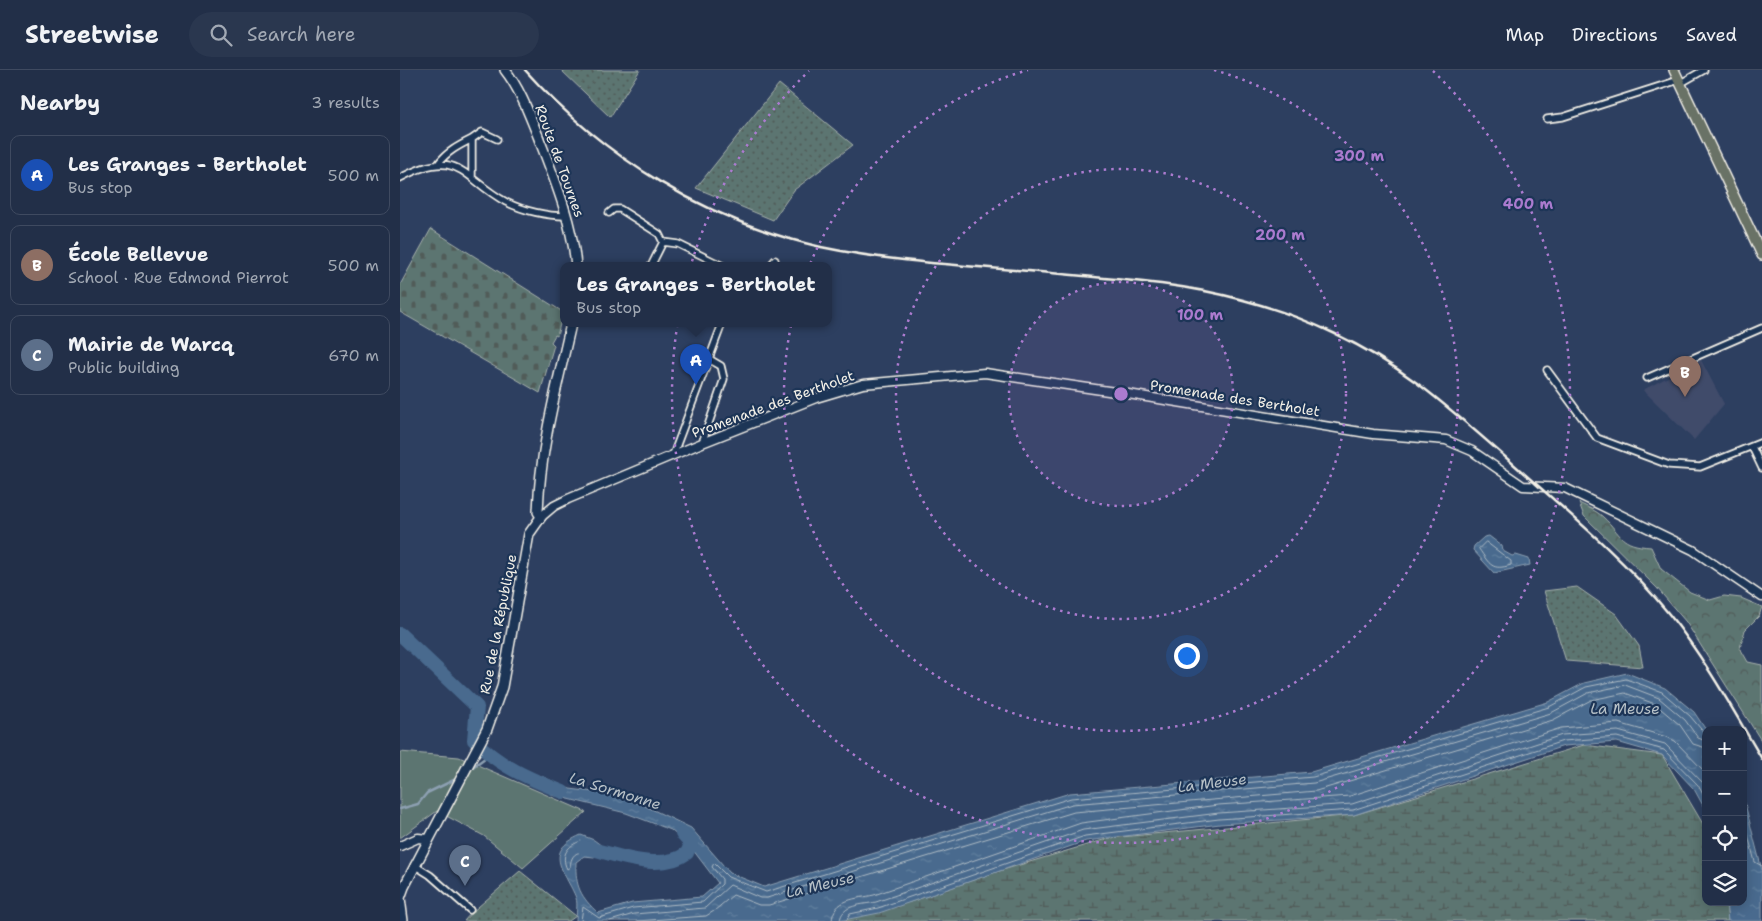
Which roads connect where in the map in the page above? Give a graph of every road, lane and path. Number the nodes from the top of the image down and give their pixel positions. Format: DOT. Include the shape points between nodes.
graph roads {
  1 [pos="505,70"];
  2 [pos="1674,70"];
  3 [pos="1704,70"];
  4 [pos="1680,82"];
  5 [pos="1547,119"];
  6 [pos="472,139"];
  7 [pos="497,140"];
  8 [pos="438,164"];
  9 [pos="472,176"];
  10 [pos="400,178"];
  11 [pos="609,213"];
  12 [pos="566,216"];
  13 [pos="663,242"];
  14 [pos="1762,254"];
  15 [pos="575,262"];
  16 [pos="653,262"];
  17 [pos="716,262"];
  18 [pos="570,327"];
  19 [pos="721,327"];
  20 [pos="1762,328"];
  21 [pos="709,359"];
  22 [pos="1547,370"];
  23 [pos="1646,378"];
  24 [pos="1762,442"];
  25 [pos="702,443"];
  26 [pos="1752,447"];
  27 [pos="673,455"];
  28 [pos="1762,468"];
  29 [pos="541,517"];
  30 [pos="1762,597"];
  31 [pos="428,838"];
  32 [pos="400,846"];
  33 [pos="414,865"];
  34 [pos="400,899"];
  35 [pos="470,910"];
  36 [pos="403,921"];
  1 -- 12 [label="main road, Route de Tournes" via="525,105"];
  2 -- 4 [label="main road"];
  3 -- 4 [label="street"];
  4 -- 5 [label="street"];
  4 -- 14 [label="main road"];
  6 -- 7 [label="street" via="482,132"];
  6 -- 8 [label="street"];
  6 -- 9 [label="street"];
  8 -- 9 [label="street"];
  8 -- 10 [label="street" via="418,168"];
  9 -- 12 [label="street" via="505,201 523,209"];
  11 -- 13 [label="street" via="620,209 659,234"];
  12 -- 15 [label="main road, Route de Tournes"];
  13 -- 16 [label="street"];
  13 -- 17 [label="street" via="678,244"];
  18 -- 29 [label="main road" via="539,481 538,512"];
  19 -- 21 [label="street"];
  20 -- 23 [label="street"];
  21 -- 25 [label="street" via="721,366 724,379"];
  21 -- 27 [label="street"];
  22 -- 26 [label="street" via="1597,438 1669,465 1700,468"];
  24 -- 26 [label="street"];
  25 -- 27 [label="street, Promenade des Bertholet"];
  25 -- 30 [label="street, Promenade des Bertholet" via="816,398 863,384 985,373 1049,381 1299,423 1453,442 1523,486 1565,488 1693,550"];
  26 -- 28 [label="street"];
  27 -- 29 [label="street, Promenade des Bertholet" via="568,499"];
  29 -- 31 [label="main road, Rue de la République" via="529,534 502,687 487,729"];
  31 -- 32 [label="street" via="418,838"];
  31 -- 33 [label="main road, Rue de la République"];
  33 -- 34 [label="main road, Rue de la République"];
  33 -- 35 [label="street"];
  34 -- 36 [label="main road"];
}
